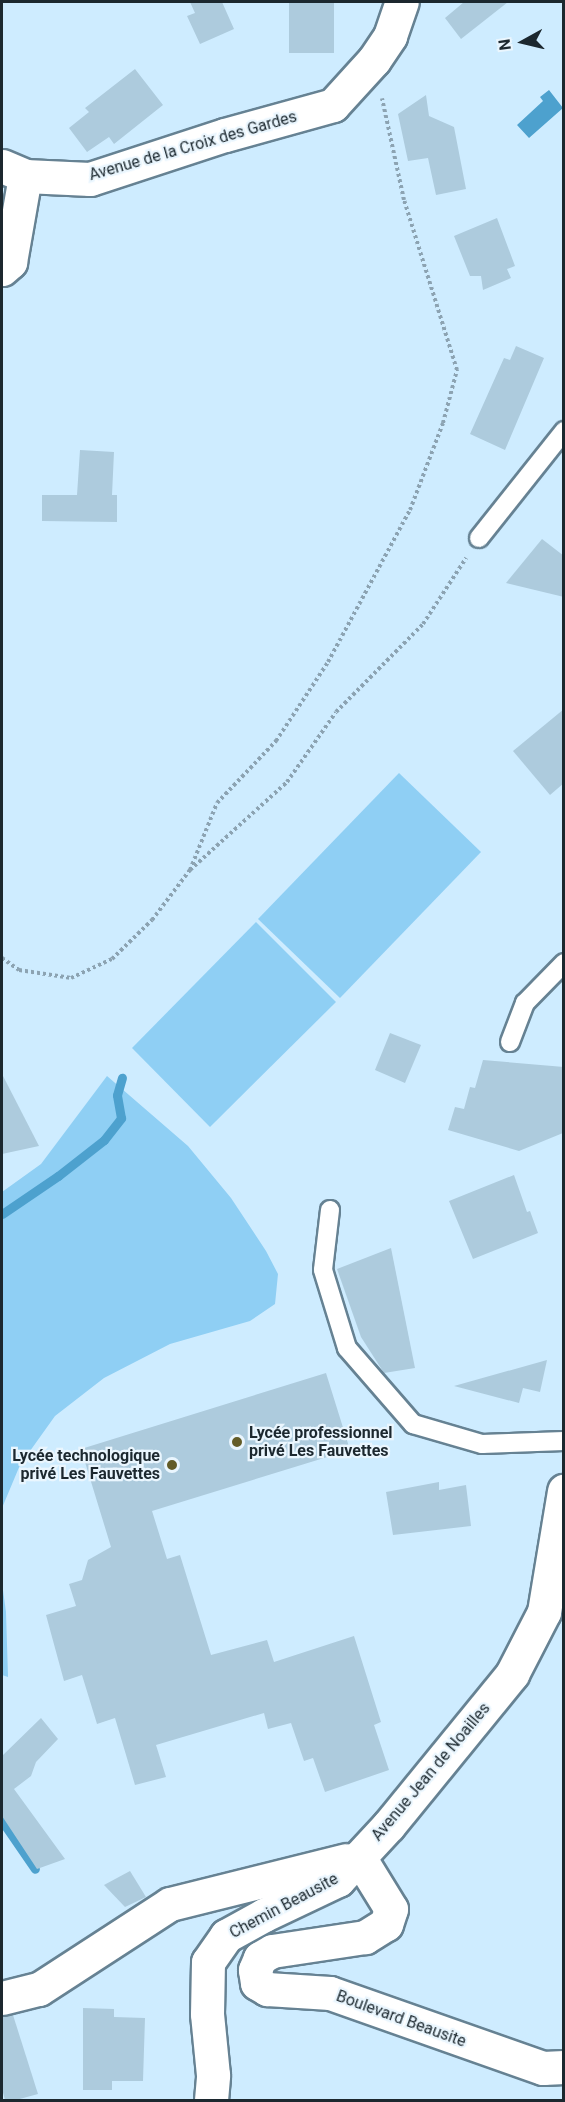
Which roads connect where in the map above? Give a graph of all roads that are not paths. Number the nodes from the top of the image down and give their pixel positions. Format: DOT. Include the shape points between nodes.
graph roads {
  1 [pos="402,2"];
  2 [pos="13,171"];
  3 [pos="2,269"];
  4 [pos="564,431"];
  5 [pos="479,538"];
  6 [pos="564,963"];
  7 [pos="510,1042"];
  8 [pos="330,1210"];
  9 [pos="564,1441"];
  10 [pos="564,1491"];
  11 [pos="359,1857"];
  12 [pos="2,1998"];
  13 [pos="564,2067"];
  14 [pos="211,2100"];
  1 -- 2 [label="street, Avenue de la Croix des Gardes" via="390,36 374,60 333,105 90,178"];
  2 -- 3 [label="street, Avenue de la Croix des Gardes" via="10,262"];
  4 -- 5 [label="lane"];
  6 -- 7 [label="lane" via="525,1003"];
  8 -- 9 [label="lane" via="323,1270 347,1348 412,1424 482,1444"];
  10 -- 11 [label="street, Avenue Jean de Noailles" via="543,1612 512,1674"];
  11 -- 12 [label="street, Avenue Jean de Noailles" via="170,1904 39,1989"];
  11 -- 13 [label="street, Boulevard Beausite" via="391,1909 387,1924 365,1937 272,1951 260,1958 255,1970 257,1983 267,1989 330,1993 543,2068"];
  11 -- 14 [label="street, Chemin Beausite" via="338,1880 226,1936 208,1962"];
}
